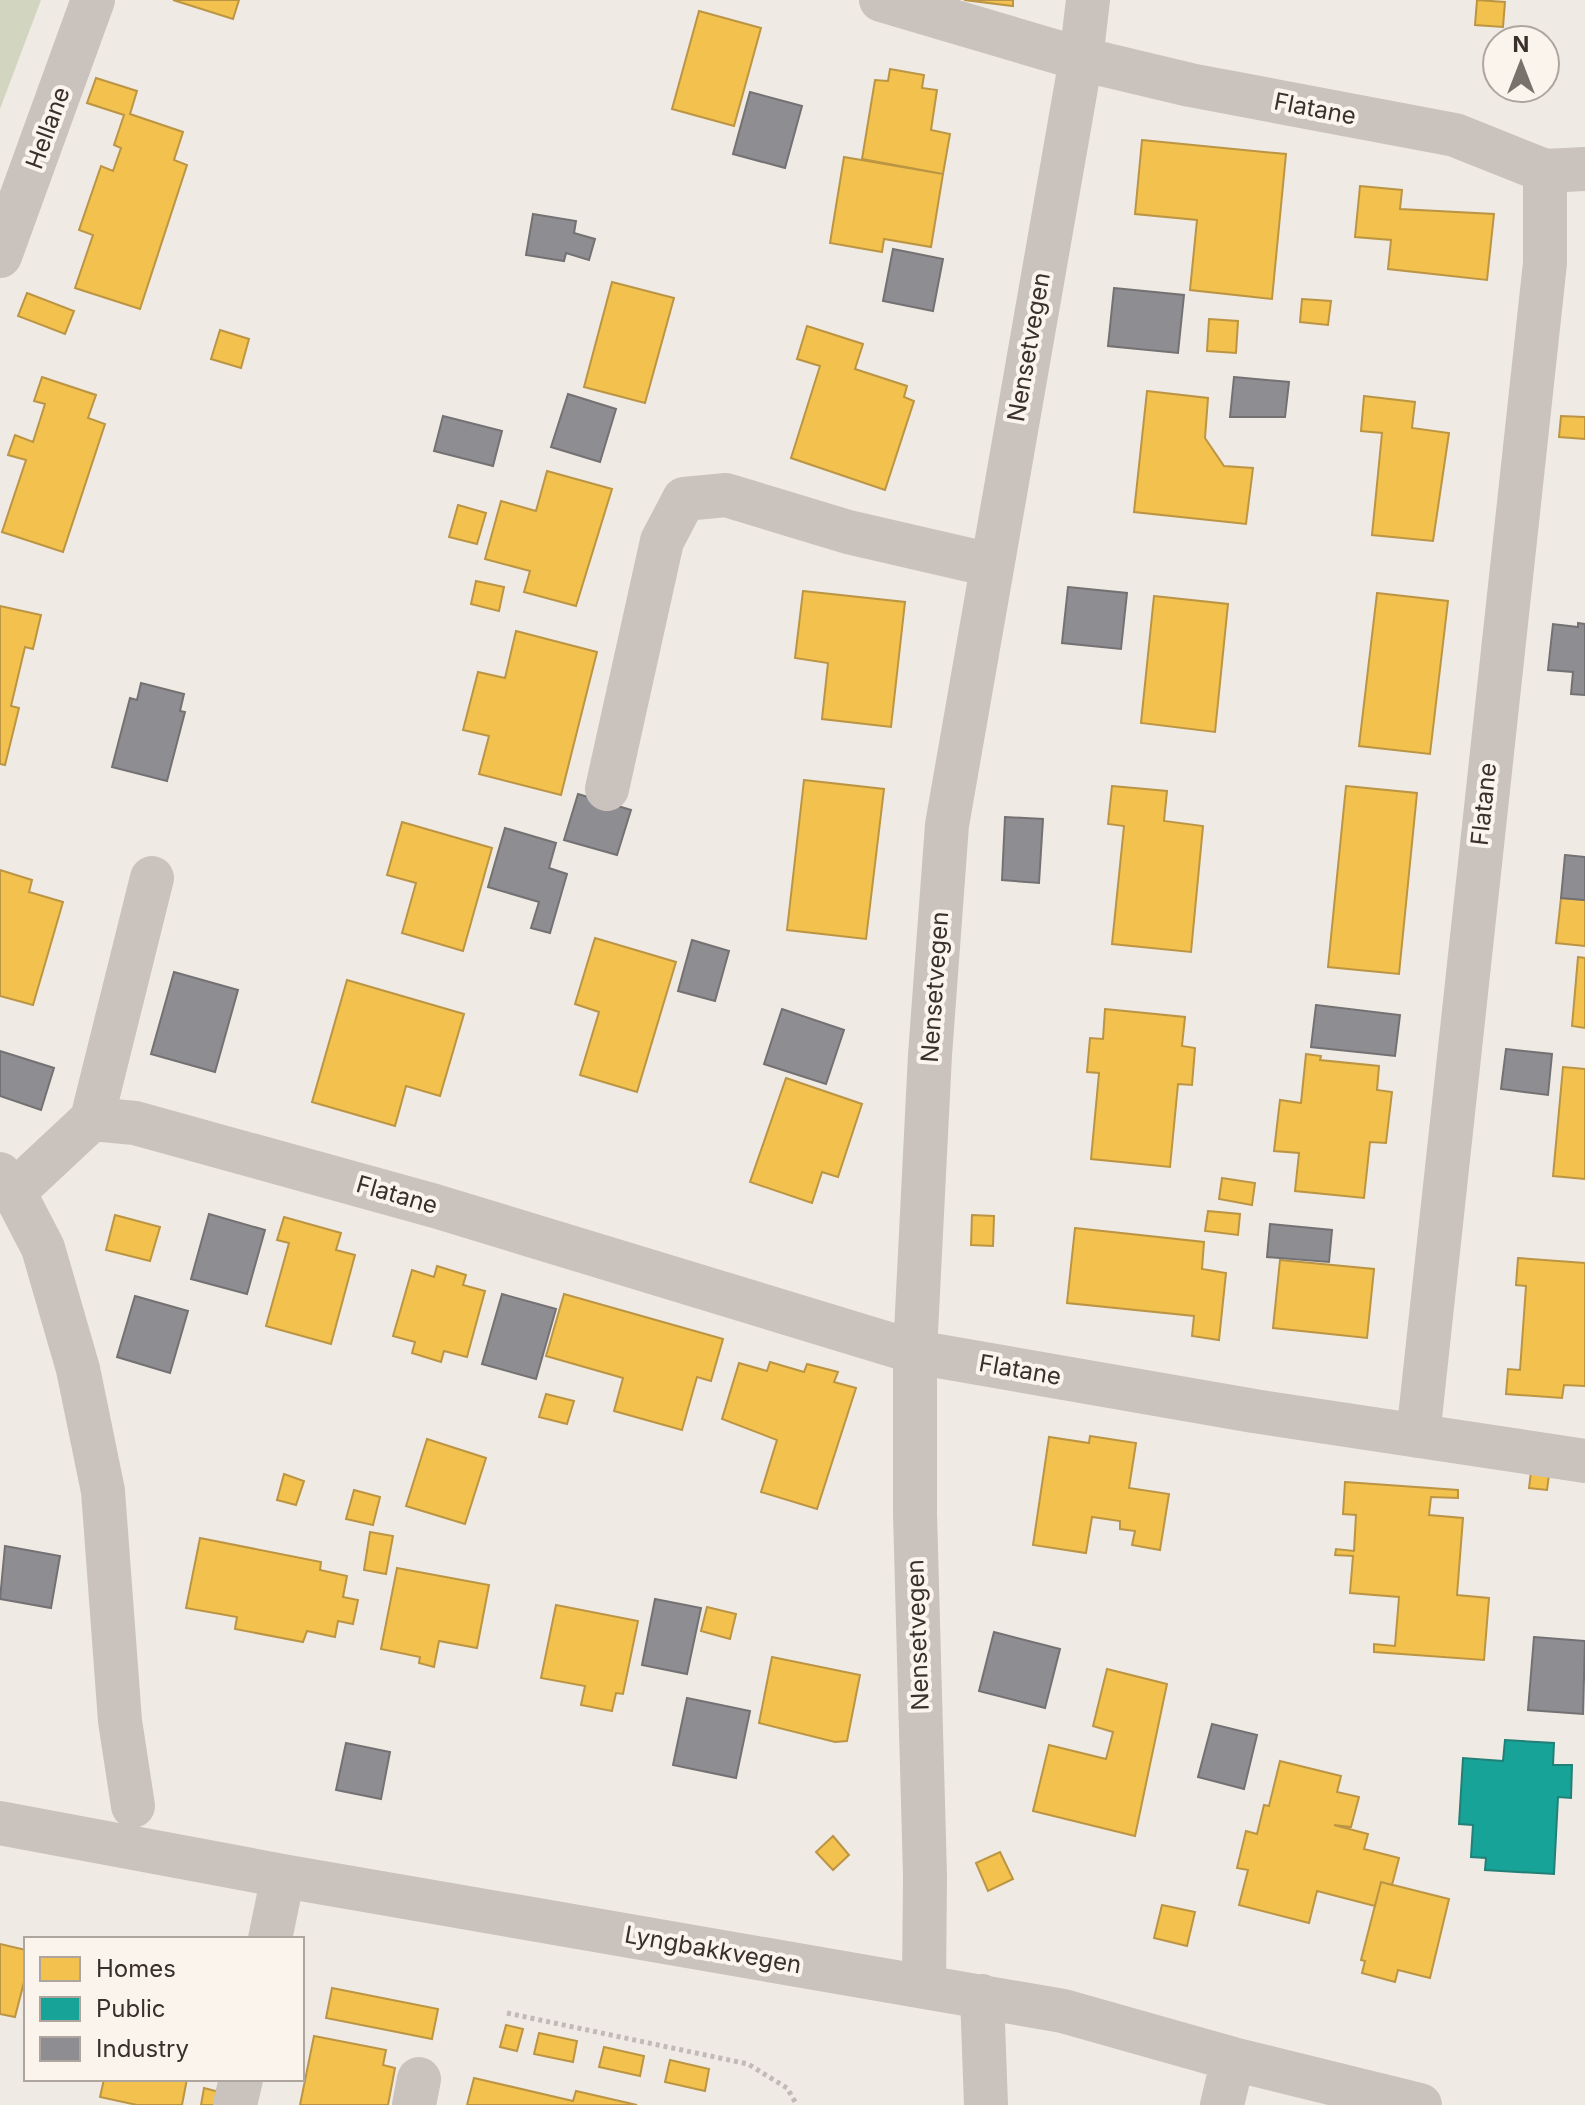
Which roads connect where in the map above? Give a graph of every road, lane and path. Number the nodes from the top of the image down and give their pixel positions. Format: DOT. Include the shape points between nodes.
graph roads {
  1 [pos="93,0"];
  2 [pos="881,0"];
  3 [pos="1088,0"];
  4 [pos="1081,59"];
  5 [pos="1565,170"];
  6 [pos="0,256"];
  7 [pos="991,565"];
  8 [pos="607,789"];
  9 [pos="152,878"];
  10 [pos="92,1119"];
  11 [pos="7,1183"];
  12 [pos="915,1352"];
  13 [pos="1418,1436"];
  14 [pos="1585,1461"];
  15 [pos="133,1806"];
  16 [pos="0,1823"];
  17 [pos="283,1876"];
  18 [pos="270,1937"];
  19 [pos="924,1986"];
  20 [pos="982,1996"];
  21 [pos="507,2013"];
  22 [pos="1233,2059"];
  23 [pos="241,2081"];
  24 [pos="235,2105"];
  25 [pos="797,2105"];
  26 [pos="986,2105"];
  27 [pos="1222,2105"];
  28 [pos="1420,2105"];
  1 -- 6 [label="street, Hellane"];
  2 -- 4 [label="street, Flatane"];
  3 -- 4 [label="street, Nensetvegen"];
  4 -- 5 [label="street, Flatane" via="1455,135"];
  4 -- 7 [label="street, Nensetvegen"];
  5 -- 13 [label="street, Flatane" via="1545,263"];
  7 -- 8 [label="street" via="848,532 726,495 684,499 662,541"];
  7 -- 12 [label="street, Nensetvegen" via="947,825"];
  9 -- 10 [label="street"];
  10 -- 11 [label="street"];
  10 -- 12 [label="street, Flatane" via="181,1134"];
  11 -- 15 [label="street" via="43,1248 78,1369 103,1491 120,1721"];
  12 -- 13 [label="street, Flatane"];
  12 -- 19 [label="street, Nensetvegen"];
  13 -- 14 [label="street, Flatane"];
  16 -- 17 [label="street, Lyngbakkvegen"];
  17 -- 18 [label="street"];
  17 -- 19 [label="street, Lyngbakkvegen"];
  19 -- 20 [label="street, Lyngbakkvegen"];
  20 -- 22 [label="street, Lyngbakkvegen" via="1063,2011"];
  20 -- 26 [label="street"];
  21 -- 25 [label="path" via="748,2064 787,2088"];
  22 -- 27 [label="street"];
  22 -- 28 [label="street, Lyngbakkvegen"];
  23 -- 24 [label="street"];
}
